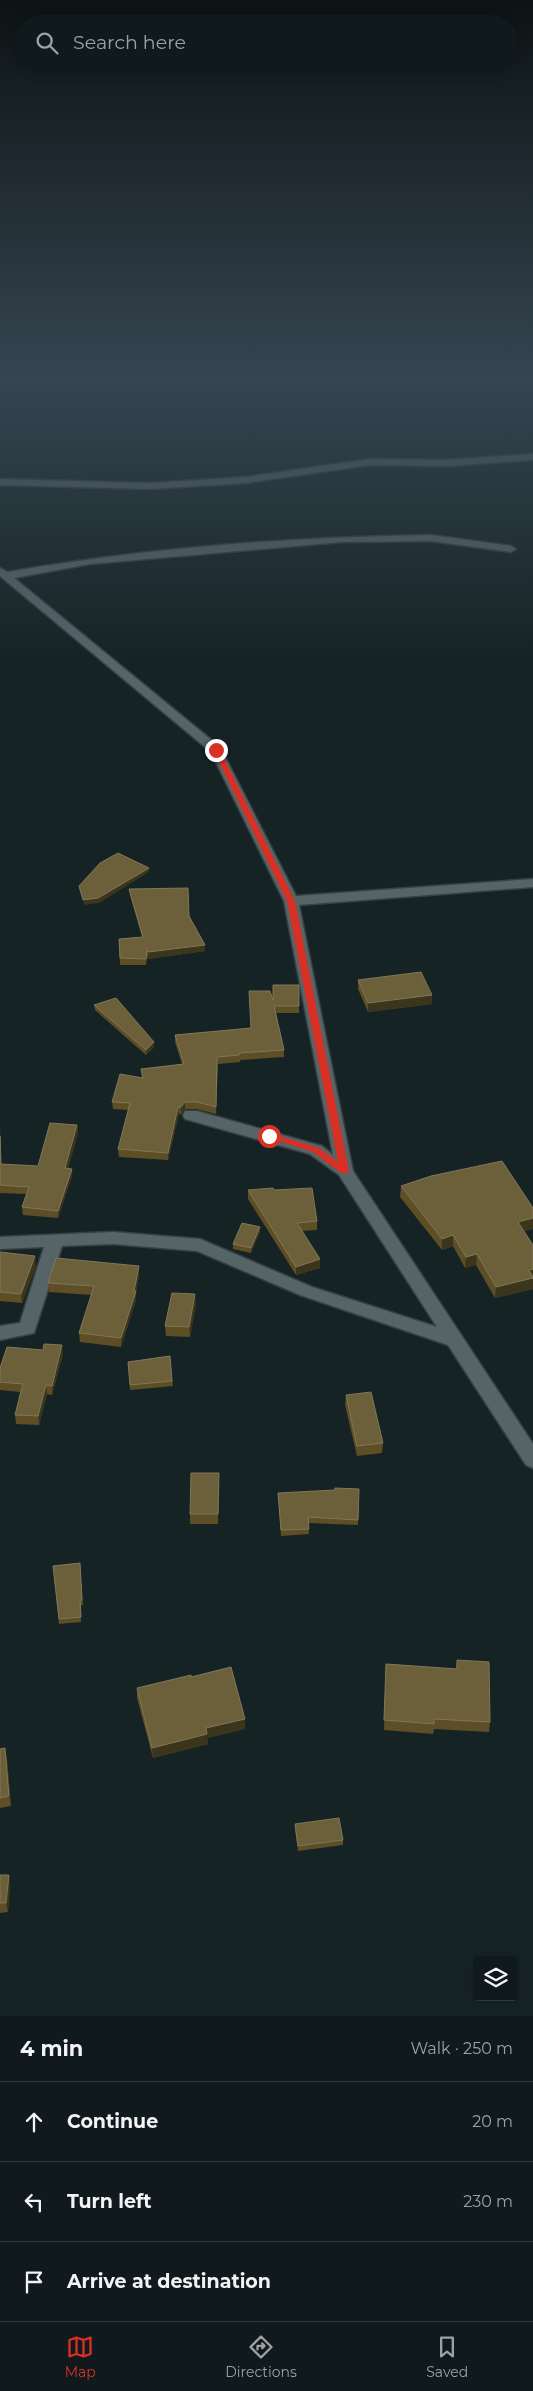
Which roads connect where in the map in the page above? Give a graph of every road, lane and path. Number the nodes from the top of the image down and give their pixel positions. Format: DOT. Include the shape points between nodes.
graph roads {
  1 [pos="294,473"];
  2 [pos="0,482"];
  3 [pos="511,549"];
  4 [pos="3,574"];
  5 [pos="533,883"];
  6 [pos="291,901"];
  7 [pos="191,1115"];
  8 [pos="345,1171"];
  9 [pos="55,1241"];
  10 [pos="0,1243"];
  11 [pos="0,1333"];
  12 [pos="455,1340"];
  13 [pos="533,1460"];
  1 -- 2 [label="street" via="246,480 150,486"];
  3 -- 4 [label="street" via="431,538 341,539 90,561"];
  4 -- 6 [label="street" via="216,750"];
  5 -- 6 [label="street"];
  6 -- 8 [label="street"];
  7 -- 8 [label="street" via="316,1150"];
  8 -- 12 [label="street"];
  9 -- 10 [label="street"];
  9 -- 11 [label="street" via="28,1328"];
  9 -- 12 [label="street" via="113,1238 200,1245 306,1290"];
  12 -- 13 [label="street"];
}
